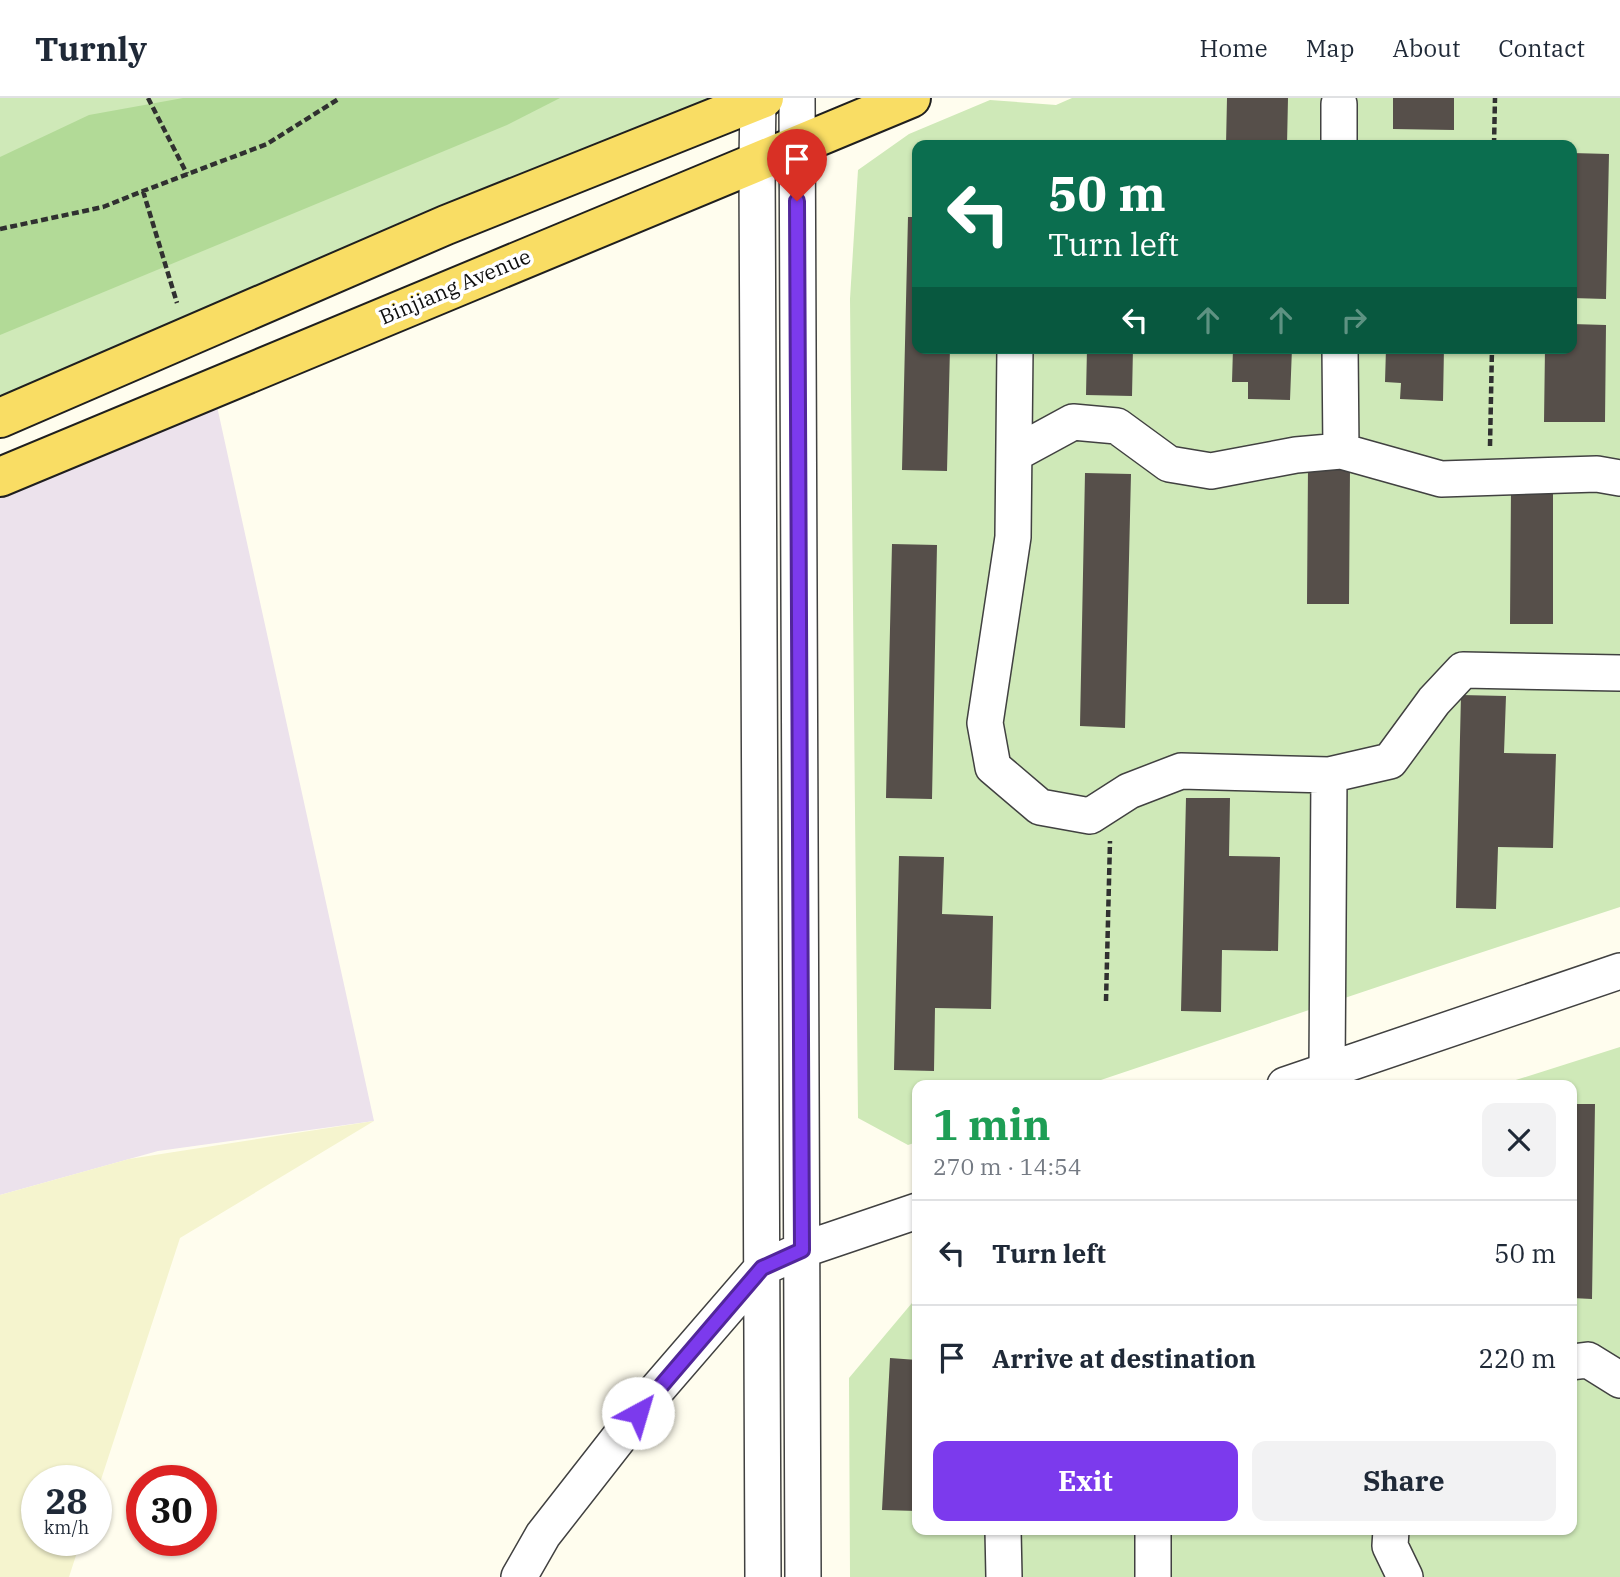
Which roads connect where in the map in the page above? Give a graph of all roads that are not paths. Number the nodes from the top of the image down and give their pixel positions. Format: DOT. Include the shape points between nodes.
graph roads {
  1 [pos="797,98"];
  2 [pos="911,98"];
  3 [pos="761,99"];
  4 [pos="1339,104"];
  5 [pos="1339,140"];
  6 [pos="797,146"];
  7 [pos="757,162"];
  8 [pos="1015,354"];
  9 [pos="1340,354"];
  10 [pos="0,418"];
  11 [pos="1341,451"];
  12 [pos="1014,454"];
  13 [pos="0,477"];
  14 [pos="1620,478"];
  15 [pos="1620,673"];
  16 [pos="1329,775"];
  17 [pos="1620,971"];
  18 [pos="1327,1071"];
  19 [pos="1300,1080"];
  20 [pos="912,1212"];
  21 [pos="802,1250"];
  22 [pos="762,1268"];
  23 [pos="1577,1361"];
  24 [pos="1620,1380"];
  25 [pos="1003,1535"];
  26 [pos="1153,1535"];
  27 [pos="1391,1535"];
  28 [pos="519,1577"];
  29 [pos="763,1577"];
  30 [pos="803,1577"];
  31 [pos="1004,1577"];
  32 [pos="1153,1577"];
  33 [pos="1405,1577"];
  1 -- 6 [label="street"];
  2 -- 6 [label="main road, Binjiang Avenue"];
  3 -- 7 [label="street"];
  3 -- 10 [label="main road" via="446,225"];
  4 -- 5 [label="street"];
  6 -- 7 [label="main road, Binjiang Avenue"];
  6 -- 21 [label="street"];
  7 -- 13 [label="main road, Binjiang Avenue"];
  7 -- 22 [label="street"];
  8 -- 12 [label="street"];
  9 -- 11 [label="street"];
  11 -- 12 [label="street" via="1211,471 1169,464 1117,426 1073,422"];
  11 -- 14 [label="street" via="1441,479 1597,474"];
  12 -- 16 [label="street" via="1013,537 985,723 993,767 1040,807 1090,816 1129,791 1181,771"];
  15 -- 16 [label="street" via="1463,670 1390,761"];
  16 -- 18 [label="street"];
  17 -- 18 [label="street"];
  18 -- 19 [label="street"];
  20 -- 21 [label="street"];
  21 -- 22 [label="street"];
  21 -- 30 [label="street"];
  22 -- 28 [label="street" via="654,1393 542,1535"];
  22 -- 29 [label="street"];
  23 -- 24 [label="street" via="1588,1360"];
  25 -- 31 [label="street"];
  26 -- 32 [label="street"];
  27 -- 33 [label="street" via="1390,1546"];
}
